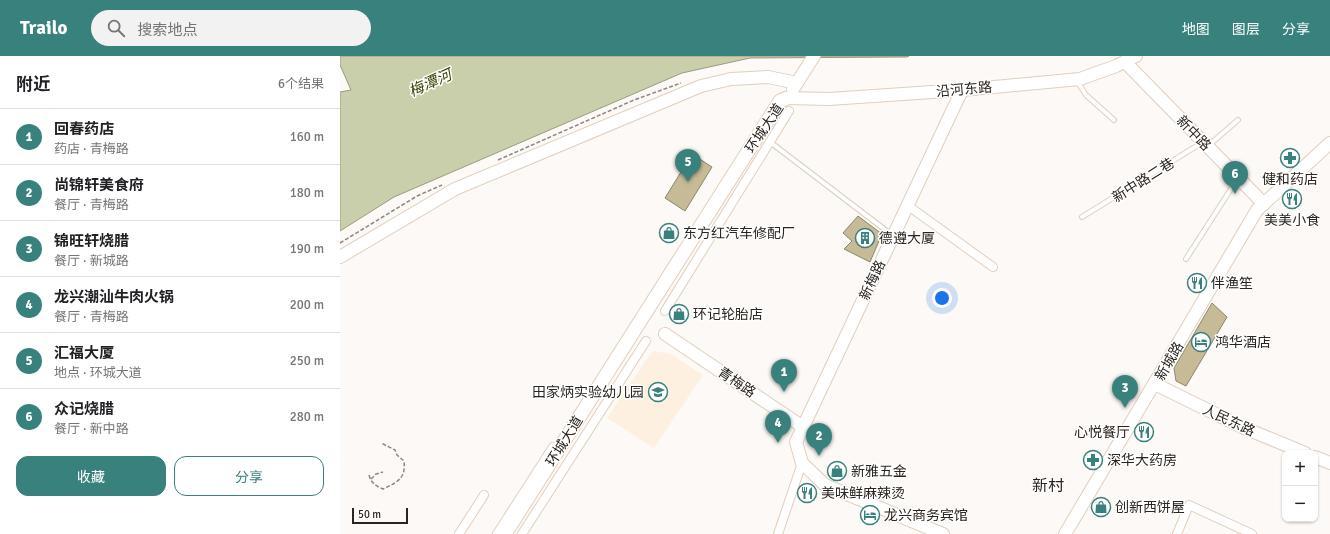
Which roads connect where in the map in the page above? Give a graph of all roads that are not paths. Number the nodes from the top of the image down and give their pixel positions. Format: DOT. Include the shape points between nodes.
graph roads {
  1 [pos="814,56"];
  2 [pos="1136,56"];
  3 [pos="1125,62"];
  4 [pos="1076,79"];
  5 [pos="799,81"];
  6 [pos="962,90"];
  7 [pos="787,98"];
  8 [pos="773,103"];
  9 [pos="789,111"];
  10 [pos="1114,120"];
  11 [pos="1238,120"];
  12 [pos="770,142"];
  13 [pos="1330,143"];
  14 [pos="1205,144"];
  15 [pos="1238,178"];
  16 [pos="1264,204"];
  17 [pos="907,205"];
  18 [pos="1082,217"];
  19 [pos="893,236"];
  20 [pos="340,257"];
  21 [pos="1186,259"];
  22 [pos="993,267"];
  23 [pos="665,311"];
  24 [pos="665,334"];
  25 [pos="646,341"];
  26 [pos="1155,384"];
  27 [pos="803,427"];
  28 [pos="1298,450"];
  29 [pos="1318,458"];
  30 [pos="802,463"];
  31 [pos="1330,463"];
  32 [pos="484,496"];
  33 [pos="459,534"];
  34 [pos="497,534"];
  35 [pos="505,534"];
  36 [pos="511,534"];
  37 [pos="522,534"];
  38 [pos="778,534"];
  39 [pos="943,534"];
  40 [pos="1065,534"];
  41 [pos="1177,534"];
  42 [pos="1252,534"];
  1 -- 5 [label="main road"];
  2 -- 3 [label="main road, 沿河东路"];
  3 -- 4 [label="main road, 沿河东路"];
  3 -- 14 [label="main road, 新中路"];
  4 -- 6 [label="main road, 沿河东路"];
  4 -- 10 [label="lane" via="1086,95"];
  5 -- 7 [label="main road"];
  5 -- 20 [label="main road" via="768,77 731,78 701,86 455,189"];
  6 -- 7 [label="main road, 沿河东路" via="829,99"];
  6 -- 17 [label="main road, 新梅路"];
  7 -- 35 [label="main road, 环城大道" via="780,101"];
  7 -- 36 [label="main road, 环城大道"];
  8 -- 34 [label="street"];
  9 -- 12 [label="street"];
  11 -- 14 [label="lane, 新中路二巷"];
  12 -- 19 [label="lane"];
  12 -- 23 [label="street"];
  13 -- 16 [label="main road, 新城路"];
  14 -- 15 [label="main road, 新中路"];
  14 -- 18 [label="lane, 新中路二巷"];
  15 -- 16 [label="main road, 新中路"];
  15 -- 21 [label="lane"];
  16 -- 26 [label="main road, 新城路" via="1257,210"];
  17 -- 19 [label="main road, 新梅路"];
  17 -- 22 [label="street"];
  19 -- 27 [label="main road, 新梅路"];
  24 -- 27 [label="main road, 青梅路"];
  25 -- 37 [label="street"];
  26 -- 28 [label="main road, 人民东路" via="1242,427"];
  26 -- 40 [label="main road, 新城路"];
  27 -- 30 [label="main road" via="796,442"];
  29 -- 31 [label="main road"];
  30 -- 38 [label="street"];
  30 -- 39 [label="main road" via="825,485"];
  32 -- 33 [label="street"];
  41 -- 42 [label="street" via="1189,505"];
}
